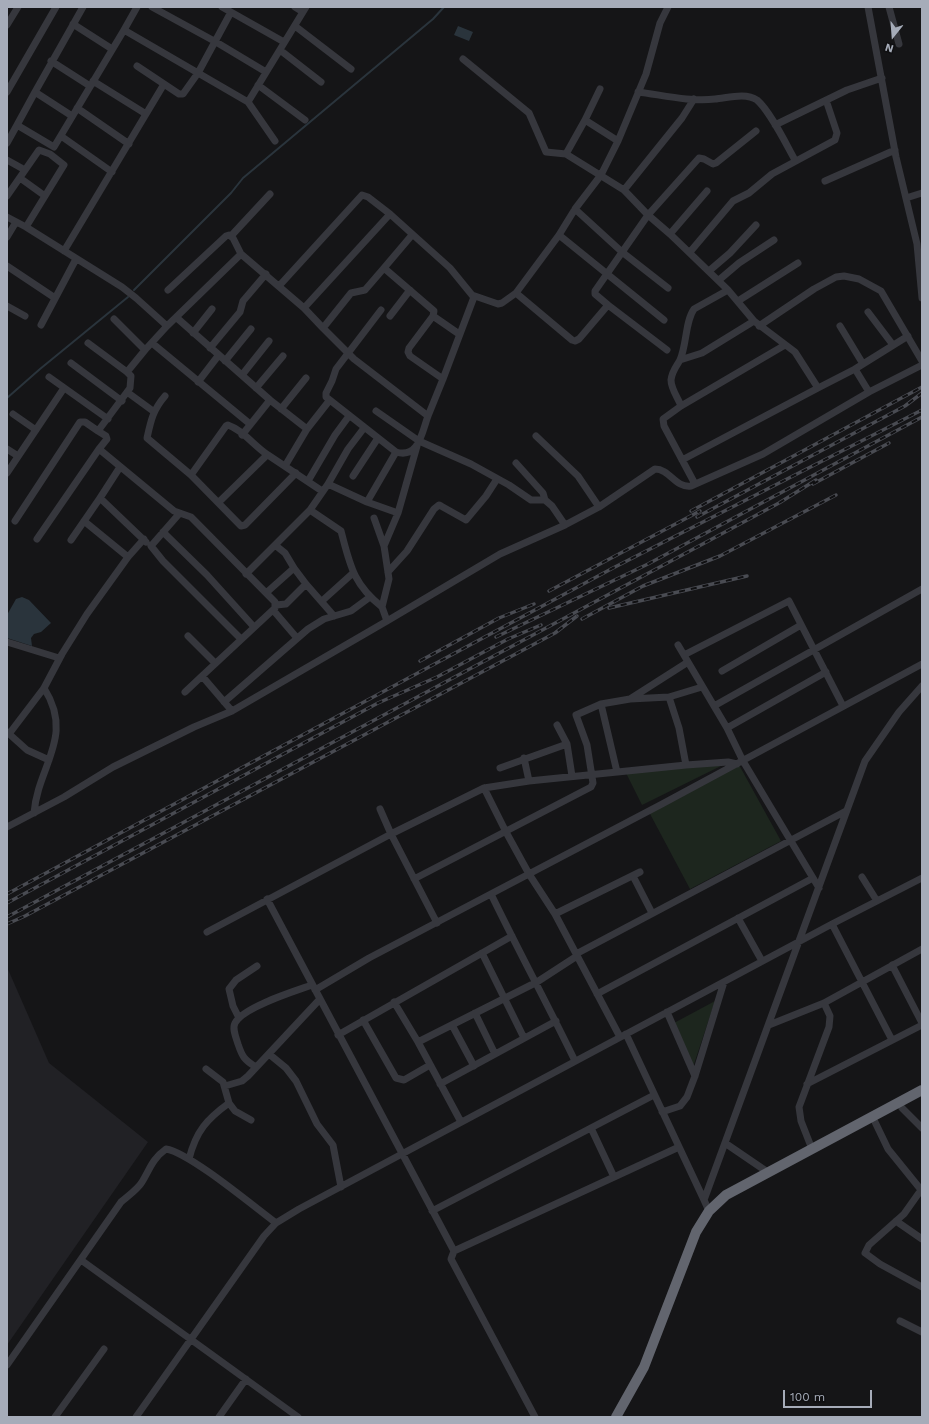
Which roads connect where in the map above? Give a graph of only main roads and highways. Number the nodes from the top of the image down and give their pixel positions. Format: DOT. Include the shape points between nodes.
graph roads {
  1 [pos="922,1090"];
  2 [pos="922,1098"];
  3 [pos="713,1208"];
  4 [pos="616,1417"];
  1 -- 3 [label="highway" via="726,1195"];
  2 -- 3 [label="highway"];
  3 -- 4 [label="highway" via="696,1232 644,1367"];
}
